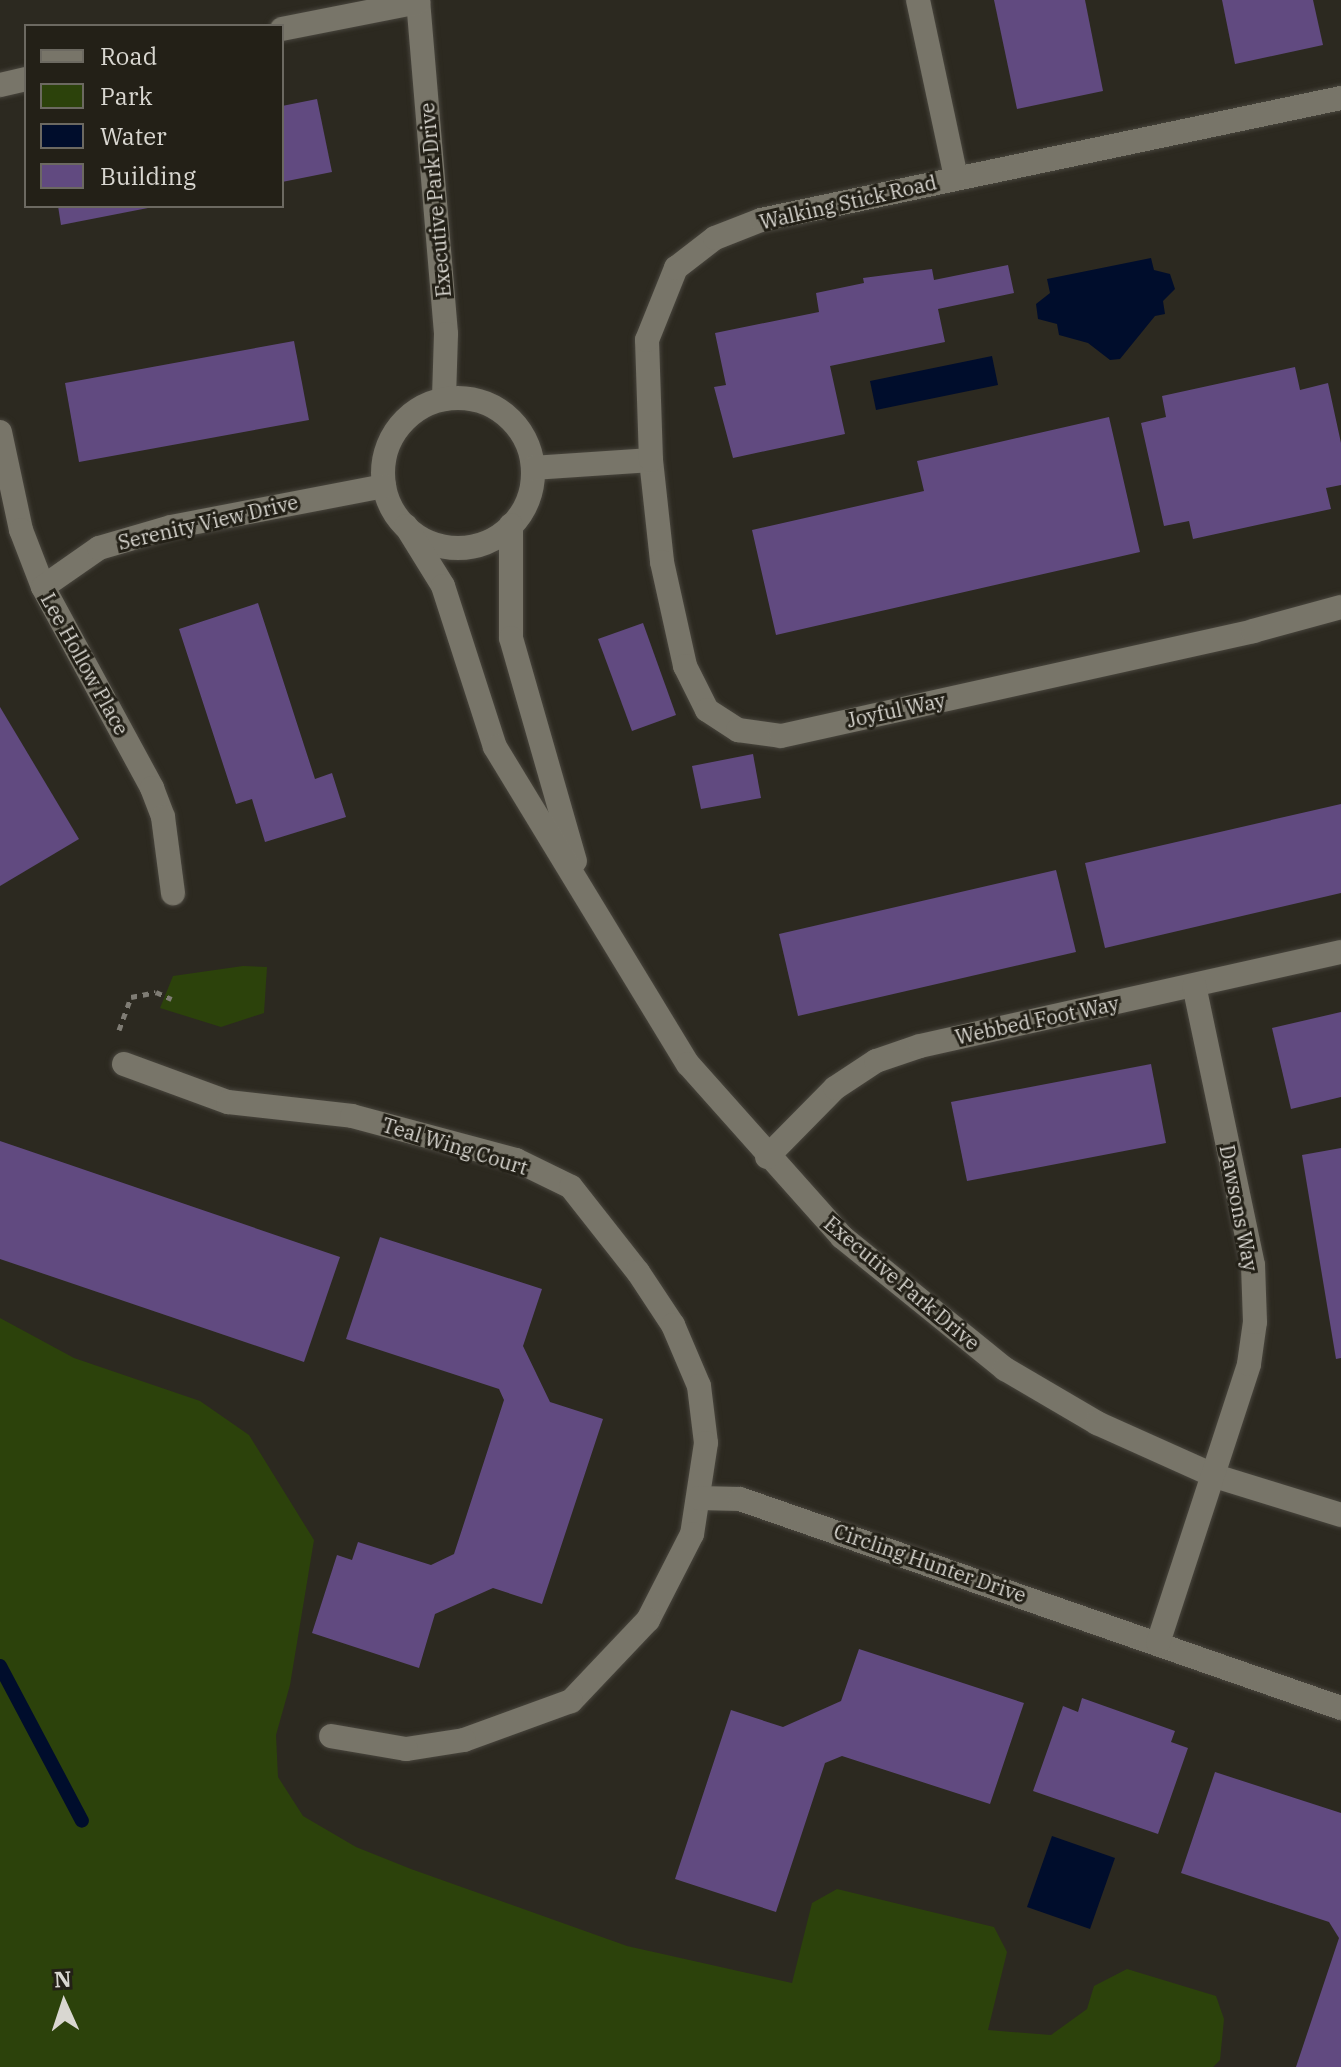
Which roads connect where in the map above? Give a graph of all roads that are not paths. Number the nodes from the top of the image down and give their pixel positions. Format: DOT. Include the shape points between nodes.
graph roads {
  1 [pos="918,0"];
  2 [pos="418,1"];
  3 [pos="284,29"];
  4 [pos="24,79"];
  5 [pos="0,85"];
  6 [pos="1341,98"];
  7 [pos="956,178"];
  8 [pos="444,399"];
  9 [pos="0,432"];
  10 [pos="651,460"];
  11 [pos="533,468"];
  12 [pos="384,486"];
  13 [pos="511,525"];
  14 [pos="406,526"];
  15 [pos="43,587"];
  16 [pos="1341,607"];
  17 [pos="173,893"];
  18 [pos="587,898"];
  19 [pos="1341,952"];
  20 [pos="1194,986"];
  21 [pos="124,1064"];
  22 [pos="767,1157"];
  23 [pos="1215,1476"];
  24 [pos="699,1498"];
  25 [pos="1341,1515"];
  26 [pos="1158,1643"];
  27 [pos="1341,1708"];
  28 [pos="331,1736"];
  1 -- 7 [label="street"];
  2 -- 3 [label="street"];
  2 -- 8 [label="street, Executive Park Drive" via="446,334"];
  4 -- 5 [label="street"];
  6 -- 7 [label="street, Walking Stick Road"];
  7 -- 10 [label="street, Walking Stick Road" via="761,220 715,238 676,268 647,340"];
  8 -- 11 [label="street" via="486,403 504,414 529,447"];
  8 -- 12 [label="street" via="417,409 396,430 384,457"];
  9 -- 15 [label="street, Lee Hollow Place" via="21,530"];
  10 -- 11 [label="street"];
  10 -- 16 [label="street, Joyful Way" via="662,562 685,666 707,710 738,730 781,736"];
  11 -- 13 [label="street" via="524,508"];
  12 -- 14 [label="street"];
  12 -- 15 [label="street, Serenity View Drive" via="171,527 99,548"];
  13 -- 14 [label="street" via="492,540 447,547"];
  13 -- 18 [label="street, Executive Park Drive" via="511,638"];
  14 -- 18 [label="street, Executive Park Drive" via="443,586 495,747"];
  15 -- 17 [label="street, Lee Hollow Place" via="152,788 163,817"];
  18 -- 22 [label="street, Executive Park Drive" via="688,1064"];
  19 -- 20 [label="street, Webbed Foot Way"];
  20 -- 22 [label="street, Webbed Foot Way" via="920,1046 876,1061 835,1088"];
  20 -- 23 [label="street, Dawsons Way" via="1253,1265 1255,1322 1249,1364"];
  21 -- 24 [label="street, Teal Wing Court" via="228,1102 352,1116 516,1160 571,1187 656,1298 699,1386 706,1443"];
  22 -- 23 [label="street, Executive Park Drive" via="842,1237 1005,1369 1097,1423"];
  23 -- 25 [label="street, Executive Park Drive"];
  23 -- 26 [label="street"];
  24 -- 26 [label="street, Circling Hunter Drive" via="740,1499"];
  24 -- 28 [label="street, Teal Wing Court" via="692,1534 648,1620 571,1701 464,1740 406,1749"];
  26 -- 27 [label="street, Circling Hunter Drive"];
}
